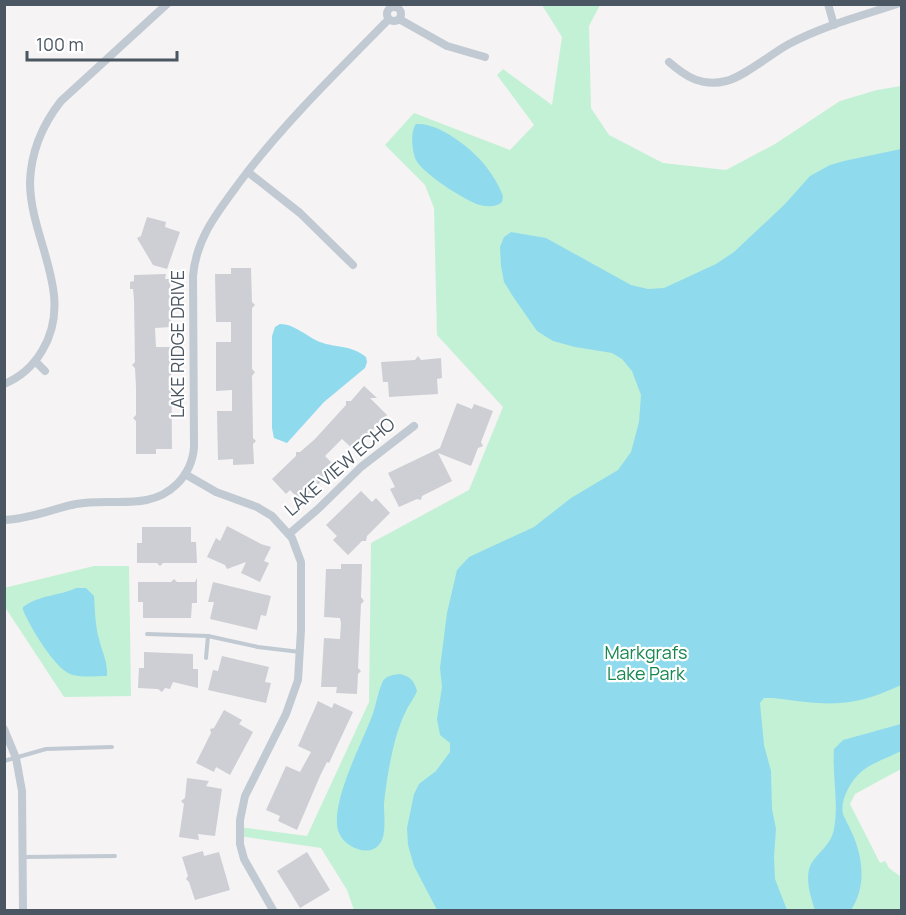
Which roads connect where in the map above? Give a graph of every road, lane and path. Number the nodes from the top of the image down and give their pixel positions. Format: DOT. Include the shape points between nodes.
graph roads {
  1 [pos="167,4"];
  2 [pos="828,4"];
  3 [pos="897,4"];
  4 [pos="400,6"];
  5 [pos="386,7"];
  6 [pos="389,19"];
  7 [pos="399,19"];
  8 [pos="834,25"];
  9 [pos="485,57"];
  10 [pos="669,62"];
  11 [pos="248,172"];
  12 [pos="353,265"];
  13 [pos="36,362"];
  14 [pos="45,371"];
  15 [pos="4,384"];
  16 [pos="414,426"];
  17 [pos="185,474"];
  18 [pos="4,520"];
  19 [pos="289,534"];
  20 [pos="147,634"];
  21 [pos="208,636"];
  22 [pos="300,652"];
  23 [pos="206,658"];
  24 [pos="4,729"];
  25 [pos="112,747"];
  26 [pos="16,758"];
  27 [pos="4,761"];
  28 [pos="115,856"];
  29 [pos="22,857"];
  30 [pos="23,910"];
  31 [pos="273,910"];
  1 -- 13 [label="street" via="61,101 36,144 32,202 56,308 48,342"];
  2 -- 8 [label="street"];
  3 -- 8 [label="street"];
  4 -- 5 [label="street"];
  4 -- 7 [label="street"];
  5 -- 6 [label="street"];
  6 -- 7 [label="street"];
  6 -- 11 [label="street, LAKE RIDGE DRIVE" via="299,111"];
  7 -- 9 [label="street" via="447,46"];
  8 -- 10 [label="street" via="790,43 727,81 697,81 684,76"];
  11 -- 12 [label="street" via="300,213"];
  11 -- 17 [label="street, LAKE RIDGE DRIVE" via="212,220 195,259 194,447"];
  13 -- 14 [label="street"];
  13 -- 15 [label="street"];
  16 -- 19 [label="street, LAKE VIEW ECHO"];
  17 -- 18 [label="street, LAKE RIDGE DRIVE" via="168,492 147,501 91,502"];
  17 -- 19 [label="street" via="221,494 261,509"];
  19 -- 22 [label="street" via="302,571"];
  20 -- 21 [label="lane"];
  21 -- 22 [label="lane"];
  21 -- 23 [label="lane"];
  22 -- 31 [label="street" via="299,676 291,703 240,815 244,859"];
  24 -- 26 [label="street"];
  25 -- 26 [label="lane" via="55,748"];
  26 -- 27 [label="lane"];
  26 -- 29 [label="street" via="22,791"];
  28 -- 29 [label="lane"];
  29 -- 30 [label="street"];
}
